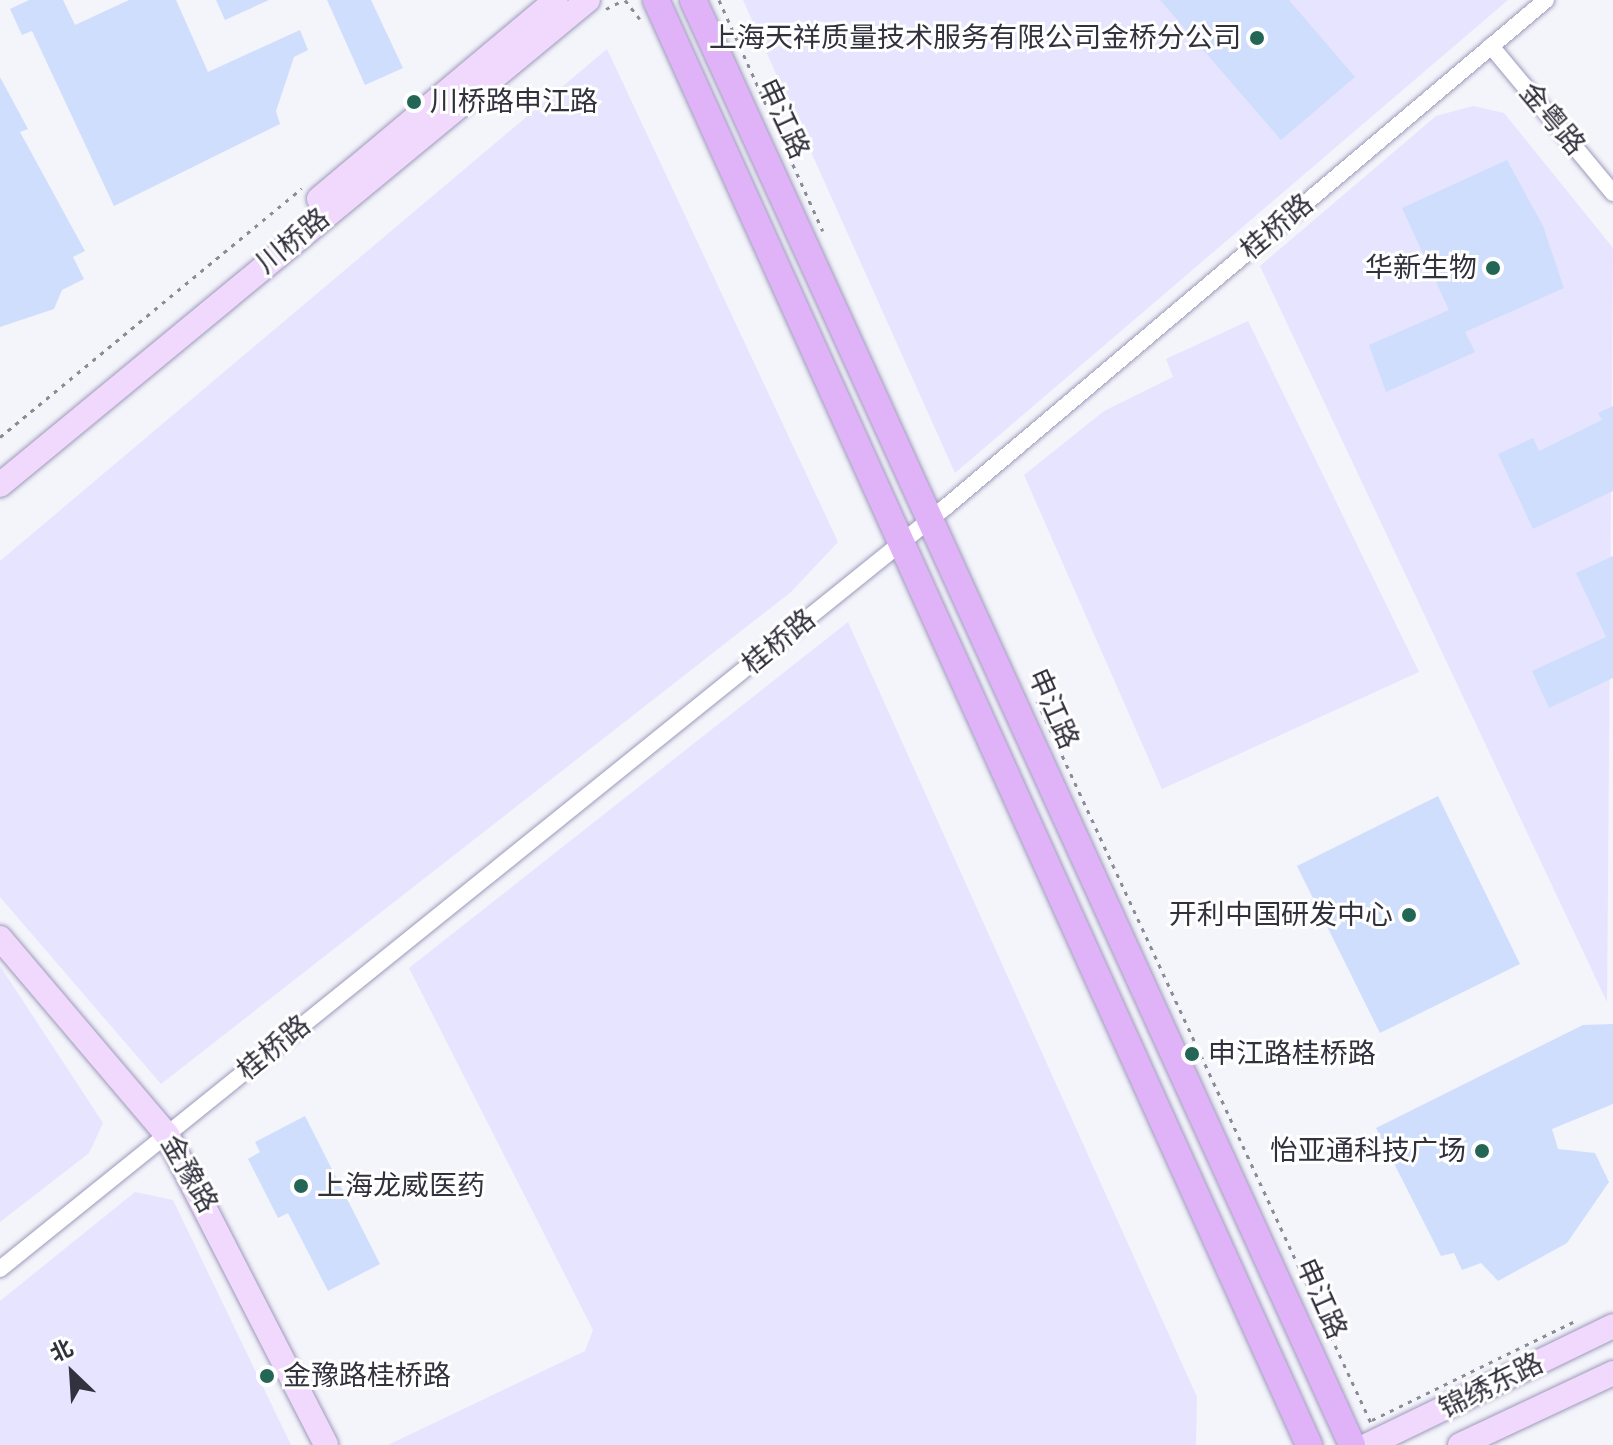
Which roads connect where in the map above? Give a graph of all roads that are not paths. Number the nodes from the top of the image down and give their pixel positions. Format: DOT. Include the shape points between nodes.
graph roads {
  1 [pos="556,0"];
  2 [pos="588,0"];
  3 [pos="656,0"];
  4 [pos="693,0"];
  5 [pos="1546,0"];
  6 [pos="1491,46"];
  7 [pos="1613,193"];
  8 [pos="0,463"];
  9 [pos="0,485"];
  10 [pos="931,519"];
  11 [pos="900,544"];
  12 [pos="0,938"];
  13 [pos="167,1135"];
  14 [pos="0,1269"];
  15 [pos="1613,1326"];
  16 [pos="1613,1373"];
  17 [pos="1363,1437"];
  18 [pos="326,1445"];
  19 [pos="1309,1445"];
  20 [pos="1460,1445"];
  1 -- 8 [label="street, 川桥路"];
  2 -- 9 [label="street, 川桥路"];
  3 -- 11 [label="main road"];
  4 -- 10 [label="main road, 申江路"];
  5 -- 6 [label="street, 桂桥路"];
  6 -- 7 [label="street, 金粤路"];
  6 -- 10 [label="street, 桂桥路"];
  10 -- 11 [label="street, 桂桥路"];
  10 -- 17 [label="main road, 申江路"];
  11 -- 13 [label="street, 桂桥路"];
  11 -- 19 [label="main road"];
  12 -- 13 [label="street, 金豫路"];
  13 -- 14 [label="street, 桂桥路"];
  13 -- 18 [label="street, 金豫路"];
  15 -- 17 [label="street, 锦绣东路"];
  16 -- 20 [label="street, 锦绣东路"];
}
